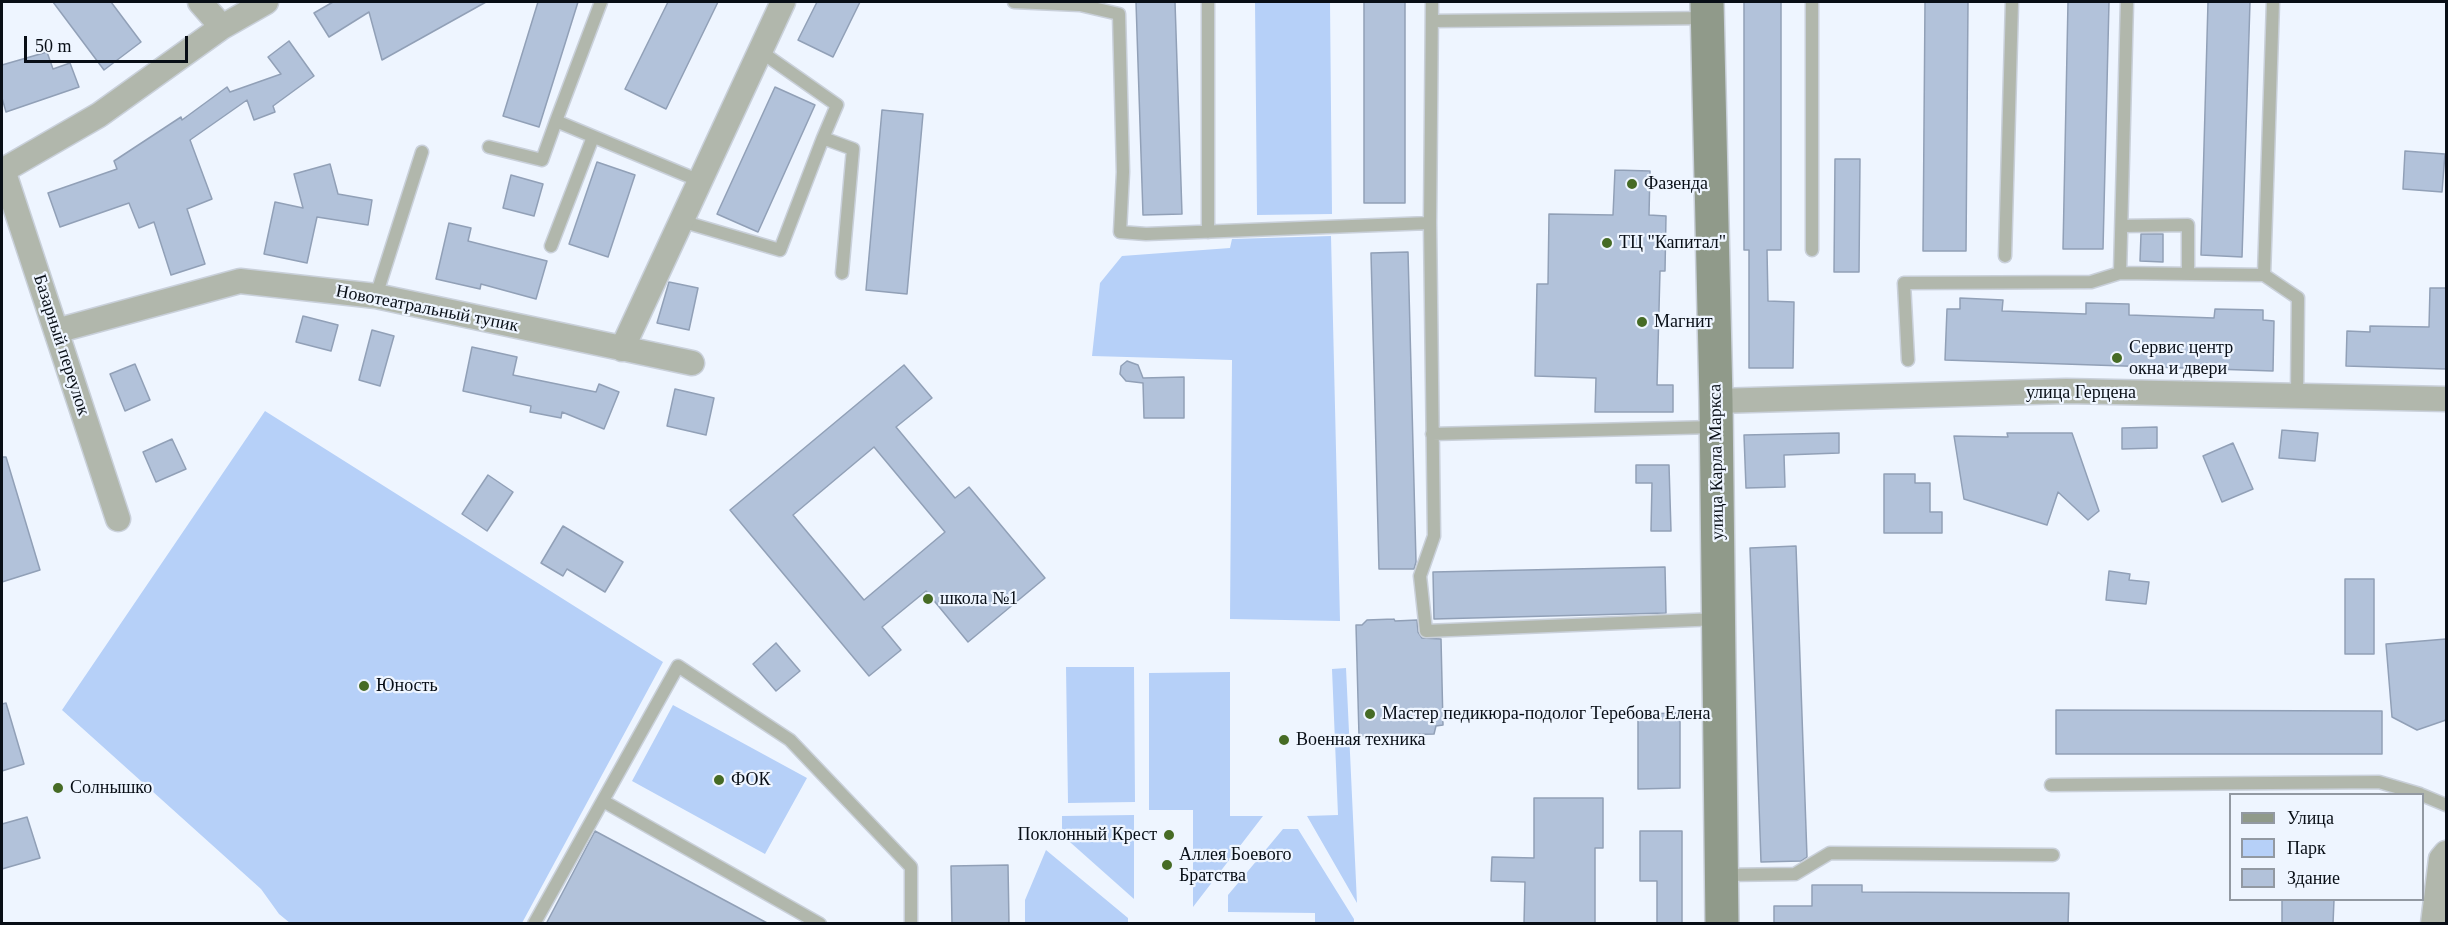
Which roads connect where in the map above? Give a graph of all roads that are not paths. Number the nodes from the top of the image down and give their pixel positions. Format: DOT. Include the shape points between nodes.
graph roads {
  1 [pos="200,2"];
  2 [pos="266,2"];
  3 [pos="602,2"];
  4 [pos="783,2"];
  5 [pos="1014,2"];
  6 [pos="1208,2"];
  7 [pos="1432,2"];
  8 [pos="1812,2"];
  9 [pos="2012,2"];
  10 [pos="2127,2"];
  11 [pos="2273,2"];
  12 [pos="1707,10"];
  13 [pos="1433,21"];
  14 [pos="222,27"];
  15 [pos="760,51"];
  16 [pos="556,121"];
  17 [pos="593,137"];
  18 [pos="823,138"];
  19 [pos="489,147"];
  20 [pos="422,152"];
  21 [pos="700,181"];
  22 [pos="4,182"];
  23 [pos="681,221"];
  24 [pos="1430,223"];
  25 [pos="2121,226"];
  26 [pos="1208,231"];
  27 [pos="551,246"];
  28 [pos="1812,250"];
  29 [pos="2005,256"];
  30 [pos="842,273"];
  31 [pos="2120,273"];
  32 [pos="2188,274"];
  33 [pos="2264,275"];
  34 [pos="376,296"];
  35 [pos="56,331"];
  36 [pos="622,349"];
  37 [pos="1908,360"];
  38 [pos="692,363"];
  39 [pos="2297,396"];
  40 [pos="2446,399"];
  41 [pos="1716,414"];
  42 [pos="1432,434"];
  43 [pos="118,519"];
  44 [pos="1719,619"];
  45 [pos="2051,785"];
  46 [pos="2415,793"];
  47 [pos="2424,796"];
  48 [pos="603,801"];
  49 [pos="2446,805"];
  50 [pos="2446,853"];
  51 [pos="2053,855"];
  52 [pos="1722,874"];
  53 [pos="534,924"];
  54 [pos="820,924"];
  55 [pos="911,924"];
  56 [pos="1722,924"];
  57 [pos="2433,924"];
  1 -- 14 [label="street"];
  2 -- 14 [label="street"];
  3 -- 16 [label="lane"];
  4 -- 15 [label="street"];
  5 -- 26 [label="lane" via="1080,4 1119,14 1123,172 1120,232"];
  6 -- 26 [label="lane"];
  7 -- 13 [label="lane"];
  8 -- 28 [label="lane"];
  9 -- 29 [label="lane"];
  10 -- 25 [label="lane"];
  11 -- 33 [label="lane"];
  12 -- 13 [label="lane"];
  12 -- 41 [label="main road, улица Карла Маркса"];
  13 -- 24 [label="lane"];
  14 -- 22 [label="street"];
  15 -- 18 [label="lane" via="837,105"];
  15 -- 21 [label="street"];
  16 -- 17 [label="lane"];
  16 -- 19 [label="lane" via="542,160"];
  17 -- 21 [label="lane"];
  17 -- 27 [label="lane"];
  18 -- 23 [label="lane" via="780,250"];
  18 -- 30 [label="lane" via="853,149"];
  20 -- 34 [label="lane"];
  21 -- 23 [label="street"];
  22 -- 35 [label="street, Базарный переулок"];
  23 -- 36 [label="street"];
  24 -- 26 [label="lane"];
  24 -- 42 [label="lane"];
  25 -- 31 [label="lane"];
  25 -- 32 [label="lane" via="2188,225"];
  31 -- 32 [label="lane"];
  31 -- 37 [label="lane" via="2091,282 1904,283"];
  32 -- 33 [label="lane"];
  33 -- 39 [label="lane" via="2298,298"];
  34 -- 35 [label="street, Новотеатральный тупик" via="240,281"];
  34 -- 36 [label="street, Новотеатральный тупик"];
  35 -- 43 [label="street, Базарный переулок"];
  36 -- 38 [label="street, Новотеатральный тупик"];
  39 -- 40 [label="street, улица Герцена"];
  39 -- 41 [label="street, улица Герцена" via="2066,391"];
  41 -- 42 [label="lane"];
  41 -- 44 [label="main road, улица Карла Маркса"];
  42 -- 44 [label="lane" via="1434,536 1420,576 1426,631"];
  44 -- 52 [label="main road, улица Карла Маркса"];
  45 -- 46 [label="lane" via="2379,782"];
  47 -- 49 [label="lane"];
  48 -- 53 [label="lane"];
  48 -- 54 [label="lane"];
  48 -- 55 [label="lane" via="678,666 790,740 911,867"];
  50 -- 57 [label="street" via="2441,859"];
  51 -- 52 [label="lane" via="1830,853 1795,874"];
  52 -- 56 [label="main road, улица Карла Маркса"];
}
